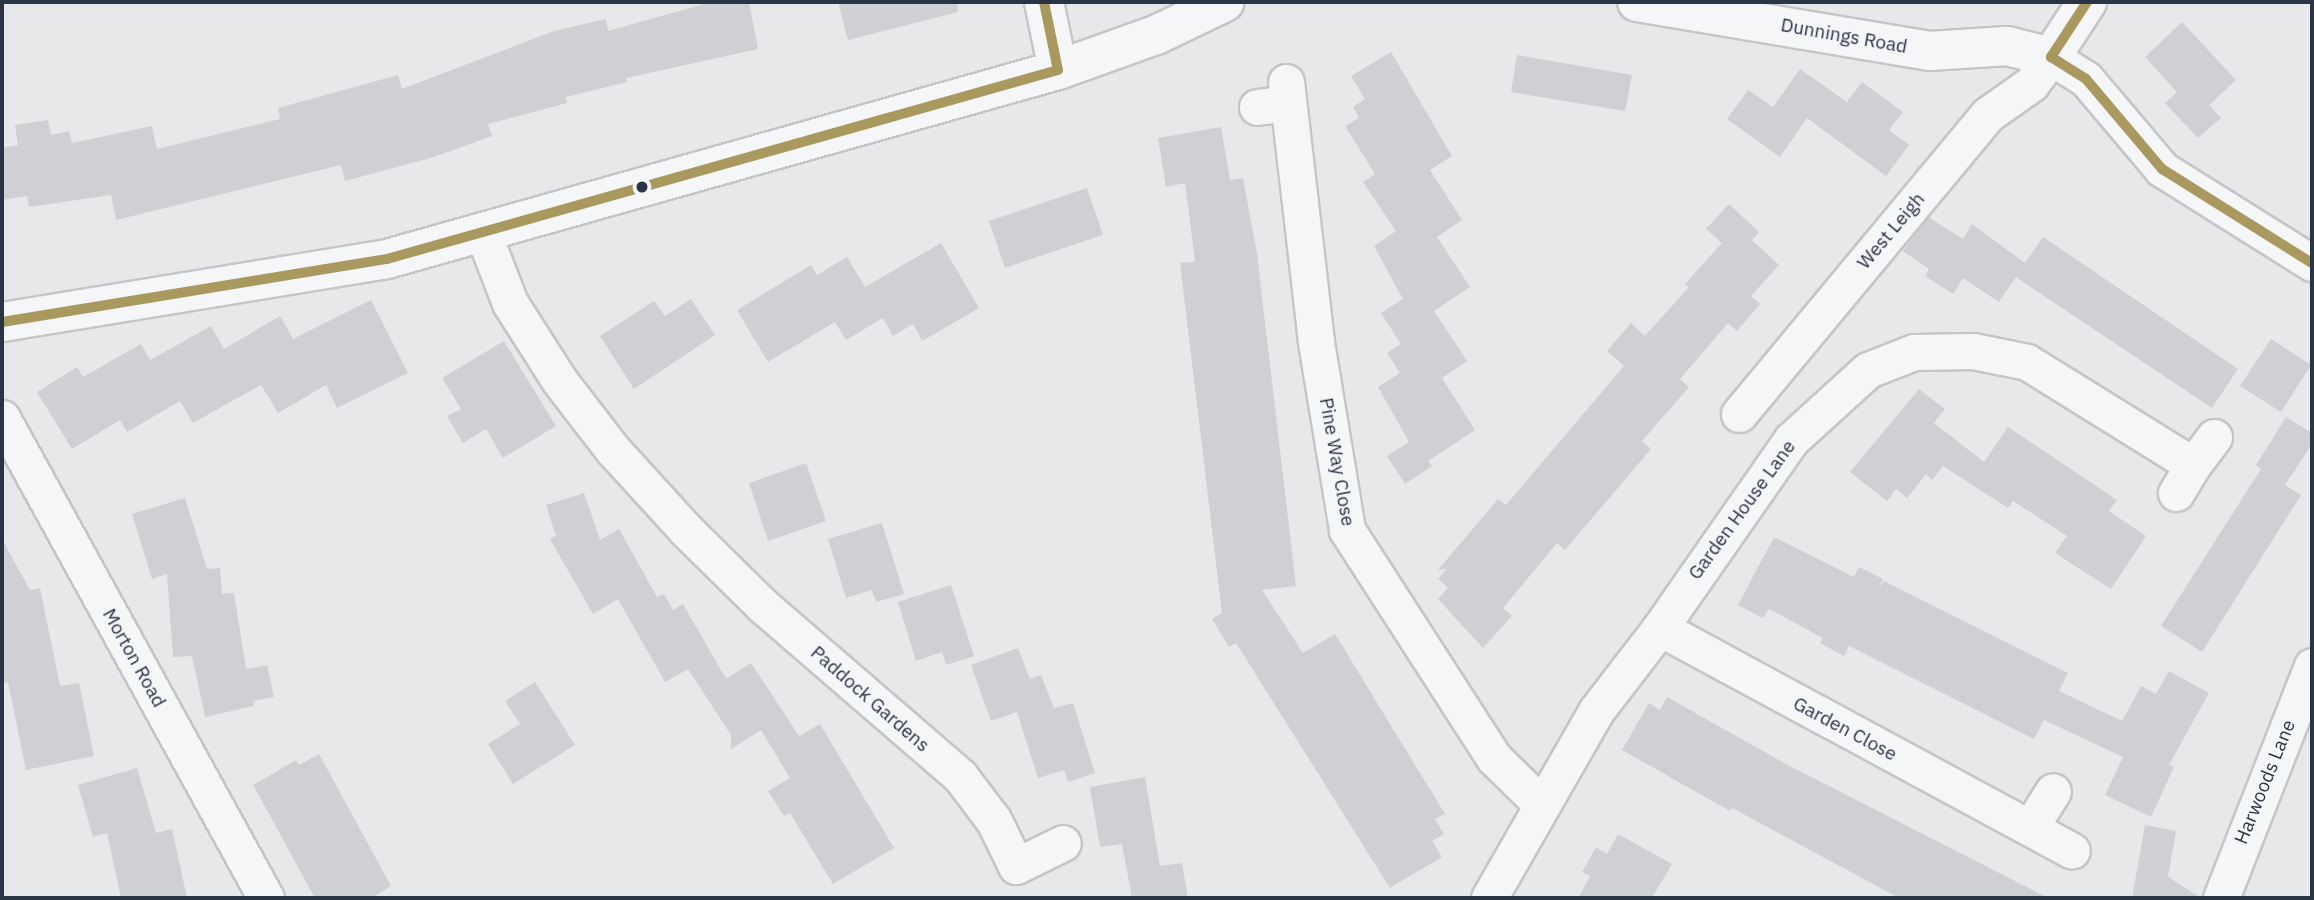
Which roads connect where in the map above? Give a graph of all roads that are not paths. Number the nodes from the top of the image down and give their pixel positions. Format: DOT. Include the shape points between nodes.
graph roads {
  1 [pos="1044,2"];
  2 [pos="1225,2"];
  3 [pos="1637,2"];
  4 [pos="2087,2"];
  5 [pos="2051,57"];
  6 [pos="1058,70"];
  7 [pos="1277,97"];
  8 [pos="483,233"];
  9 [pos="2312,262"];
  10 [pos="2,322"];
  11 [pos="1739,414"];
  12 [pos="2,418"];
  13 [pos="2214,437"];
  14 [pos="1660,628"];
  15 [pos="2312,666"];
  16 [pos="2053,791"];
  17 [pos="1541,804"];
  18 [pos="2031,827"];
  19 [pos="1063,843"];
  20 [pos="2072,851"];
  21 [pos="266,898"];
  22 [pos="1489,898"];
  23 [pos="2221,898"];
  1 -- 6 [label="street"];
  2 -- 6 [label="street" via="1156,35"];
  3 -- 5 [label="street, Dunnings Road" via="1930,51 2007,46"];
  4 -- 5 [label="street"];
  5 -- 9 [label="street" via="2086,79 2162,169"];
  5 -- 11 [label="street, West Leigh" via="2031,84 1987,115"];
  6 -- 8 [label="street"];
  7 -- 17 [label="street, Pine Way Close" via="1347,530 1494,758"];
  8 -- 10 [label="street" via="307,276"];
  8 -- 19 [label="street, Paddock Gardens" via="510,303 559,380 613,450 686,530 764,606 960,776 994,821 1016,866"];
  12 -- 21 [label="street, Morton Road"];
  13 -- 14 [label="street, Garden House Lane" via="2184,479 2026,362 1973,351 1913,352 1868,370 1791,440"];
  14 -- 17 [label="street, Garden House Lane" via="1596,711"];
  14 -- 18 [label="street, Garden Close"];
  15 -- 23 [label="street, Harwoods Lane"];
  16 -- 18 [label="street"];
  17 -- 22 [label="street, Garden House Lane"];
  18 -- 20 [label="street, Garden Close"];
}
